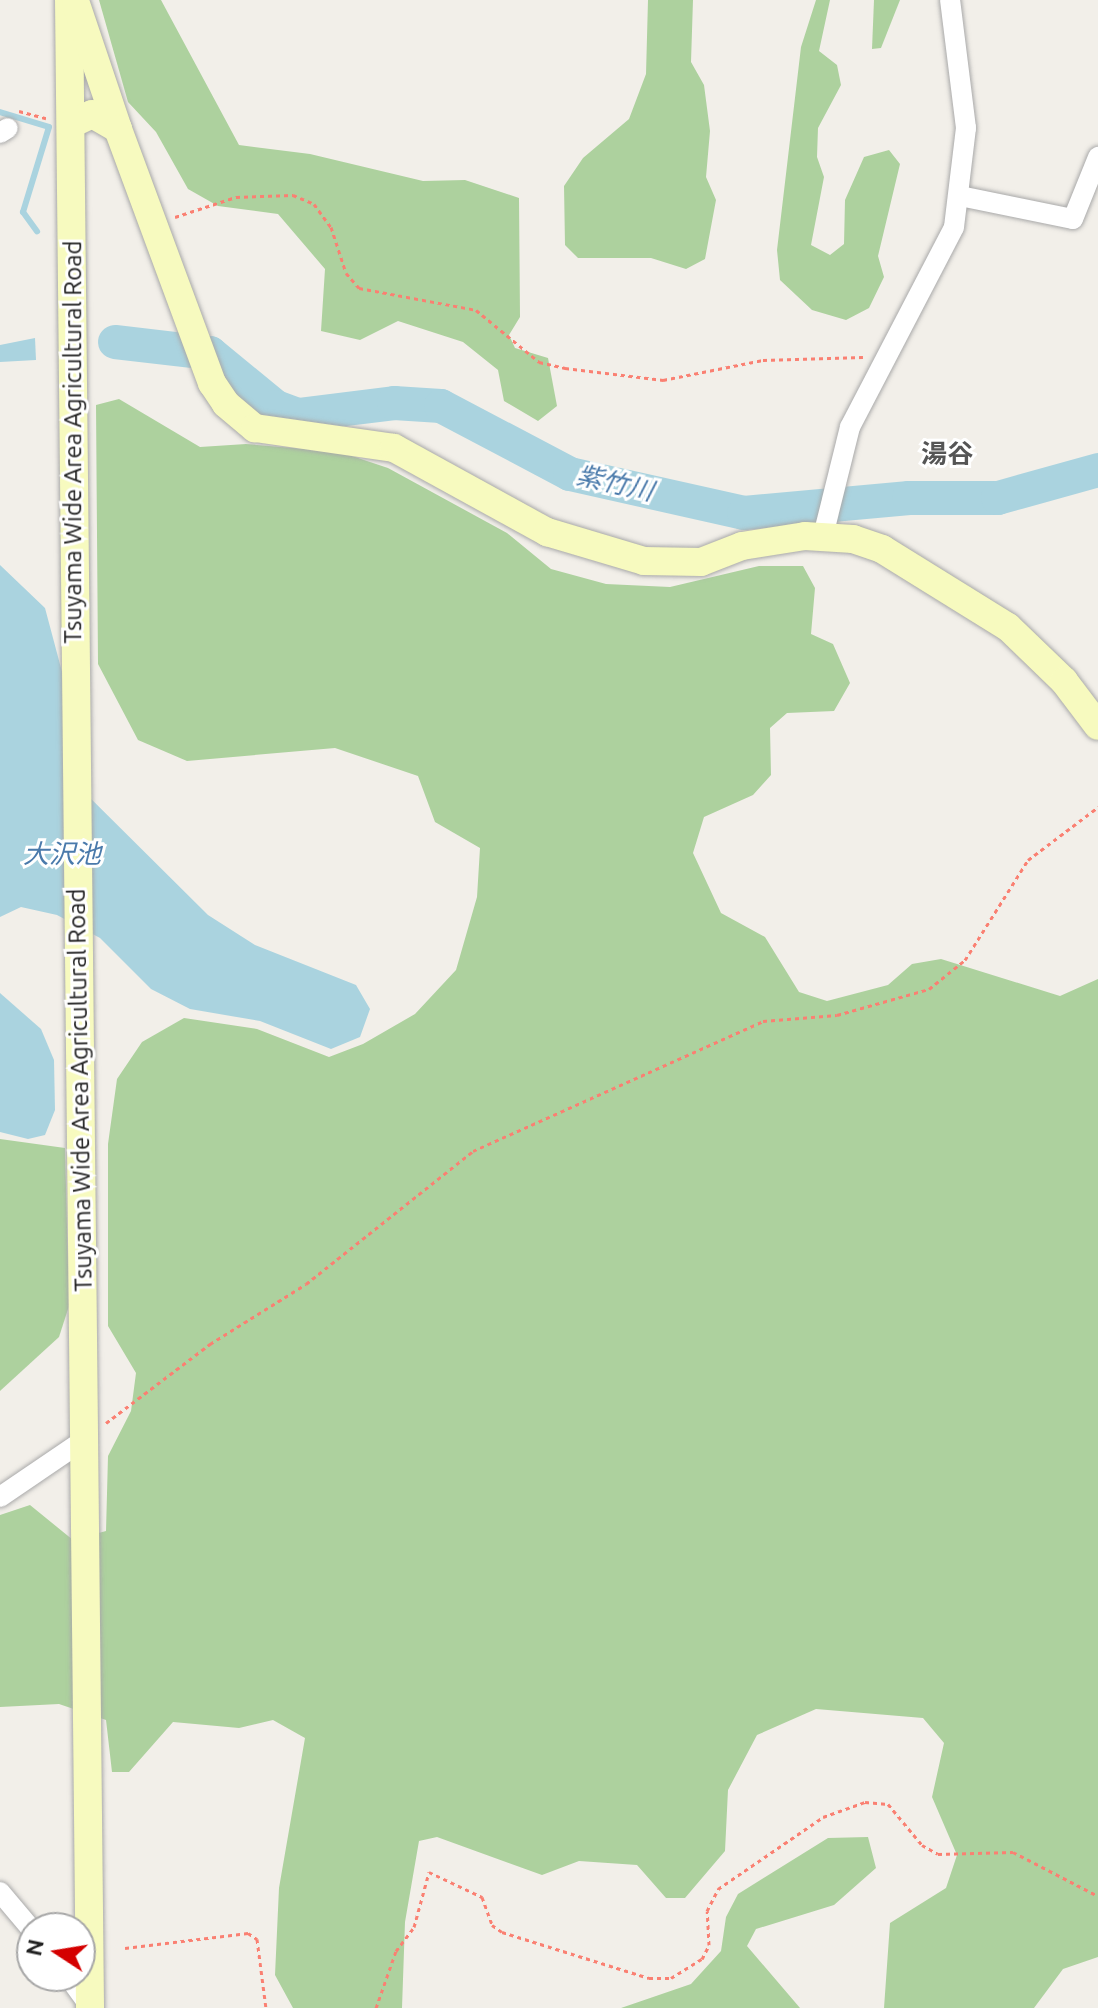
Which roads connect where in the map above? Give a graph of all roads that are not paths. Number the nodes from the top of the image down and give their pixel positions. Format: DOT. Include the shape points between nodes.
graph roads {
  1 [pos="72,0"];
  2 [pos="950,0"];
  3 [pos="71,124"];
  4 [pos="118,129"];
  5 [pos="1098,157"];
  6 [pos="960,196"];
  7 [pos="825,526"];
  8 [pos="1098,726"];
  9 [pos="84,1440"];
  10 [pos="0,1497"];
  11 [pos="0,1892"];
  12 [pos="17,1912"];
  13 [pos="85,1912"];
  1 -- 3 [label="street, Tsuyama Wide Area Agricultural Road"];
  1 -- 4 [label="street"];
  2 -- 6 [label="street" via="966,128"];
  3 -- 4 [label="street" via="92,114"];
  3 -- 9 [label="street, Tsuyama Wide Area Agricultural Road"];
  4 -- 7 [label="street" via="201,354 226,404 255,428 394,448 547,532 608,554 681,564"];
  5 -- 6 [label="street" via="1073,219"];
  6 -- 7 [label="street" via="946,249 850,427"];
  7 -- 8 [label="street" via="882,549 976,602 1041,656"];
  9 -- 10 [label="street"];
  9 -- 13 [label="street, Tsuyama Wide Area Agricultural Road"];
  11 -- 12 [label="street"];
}
